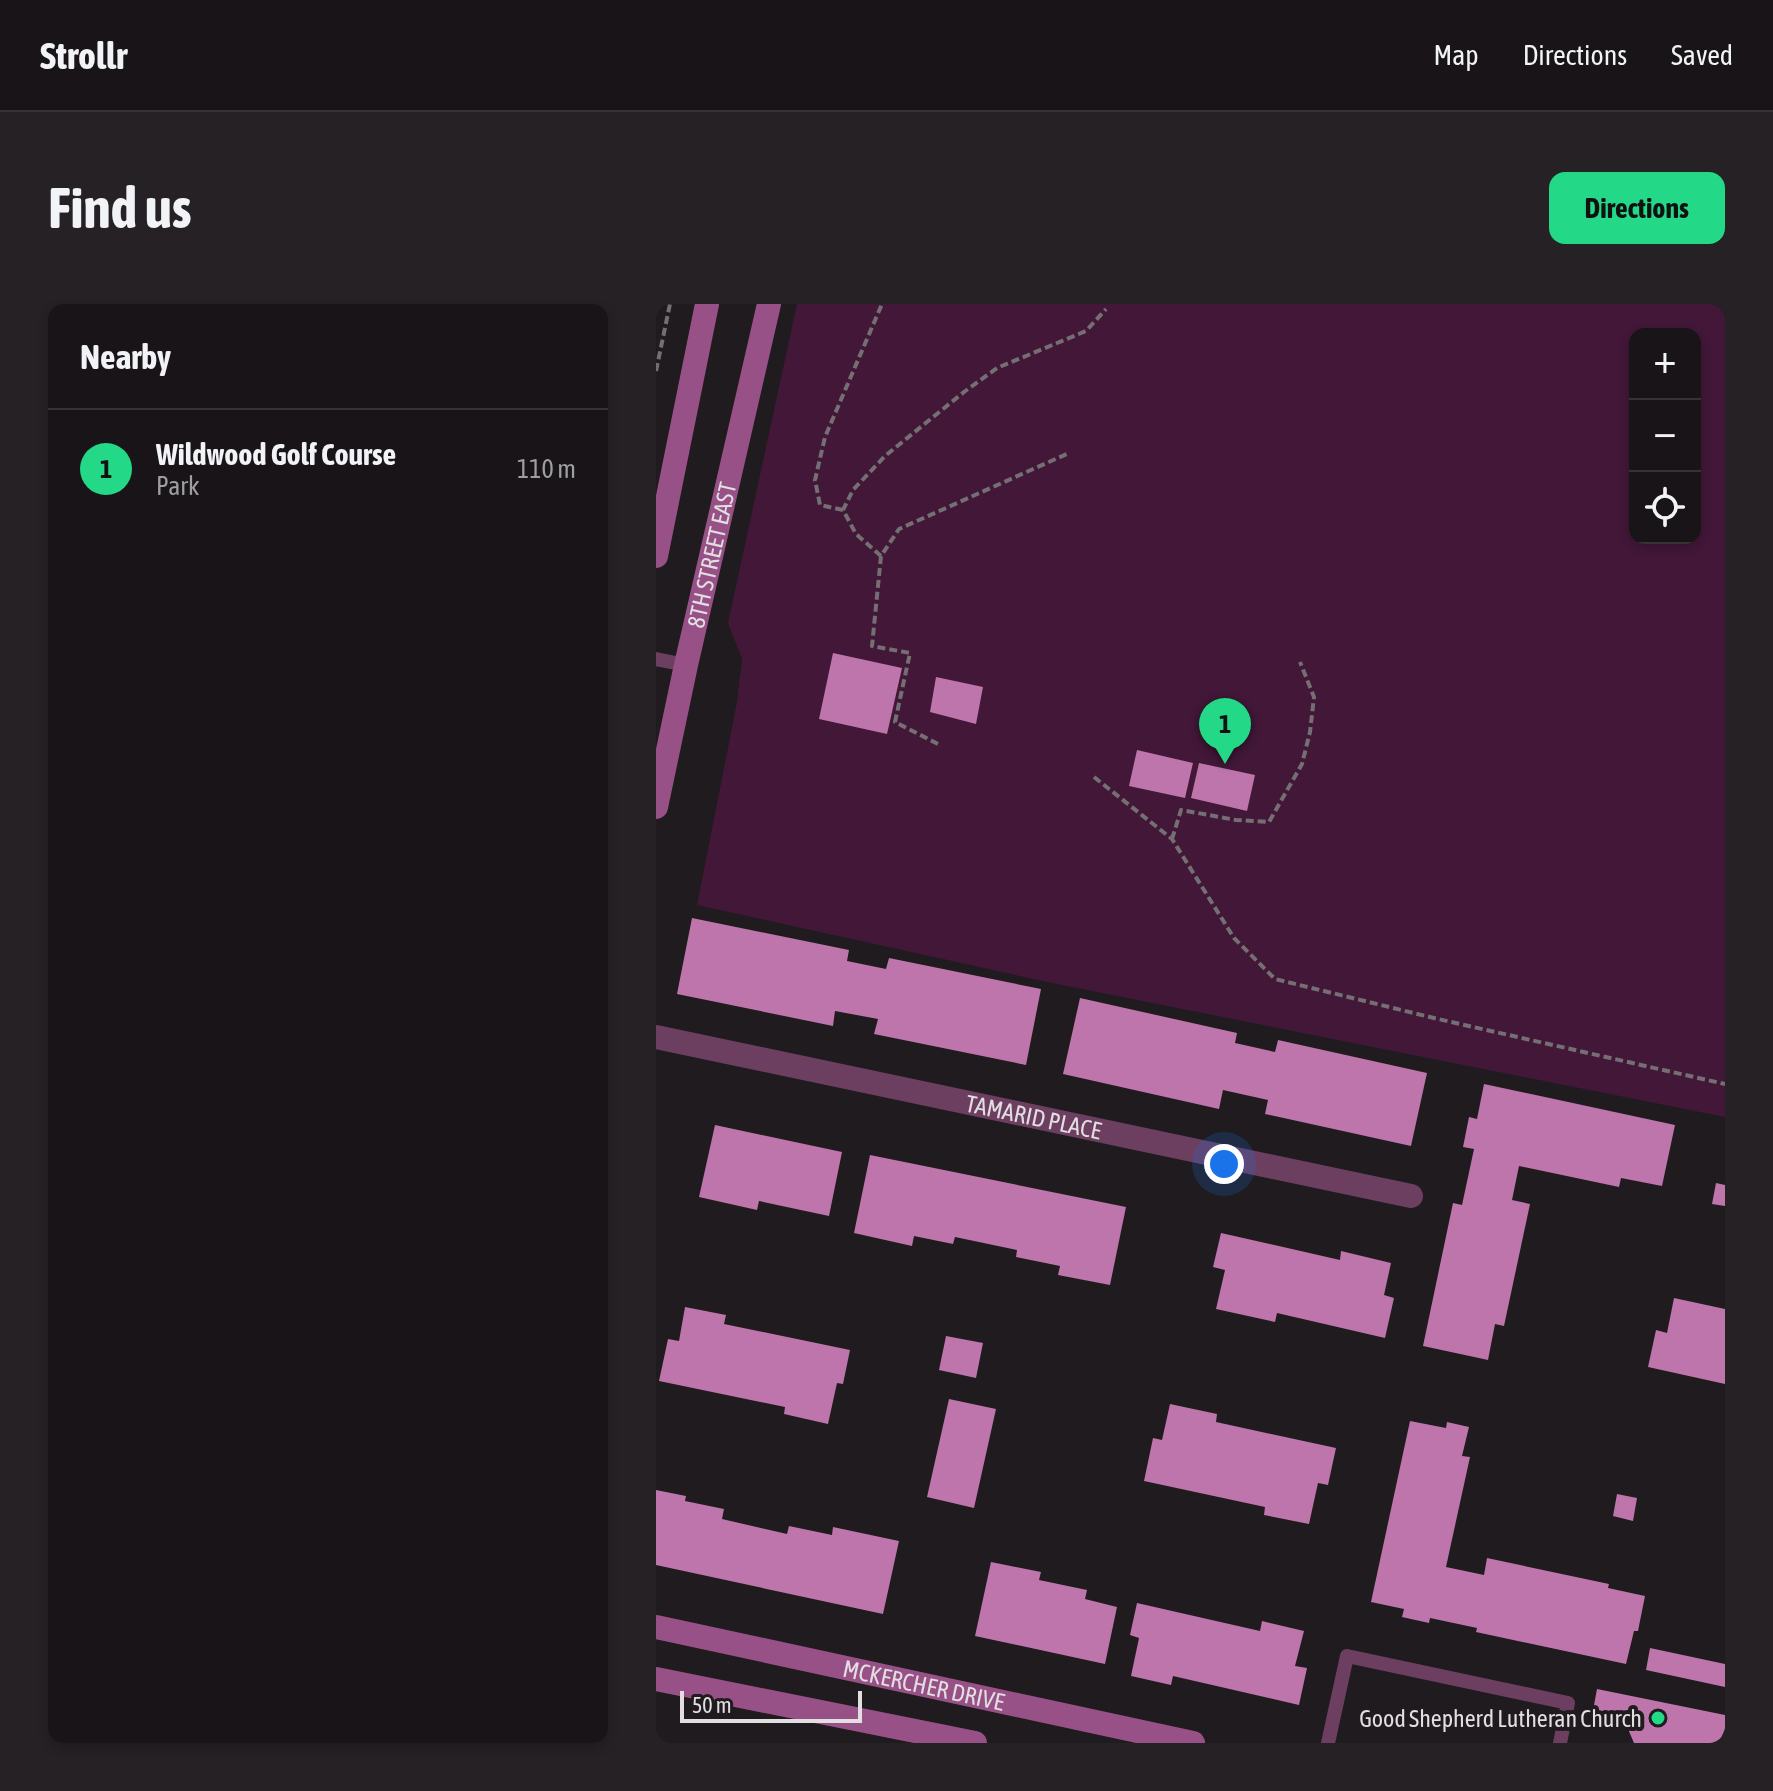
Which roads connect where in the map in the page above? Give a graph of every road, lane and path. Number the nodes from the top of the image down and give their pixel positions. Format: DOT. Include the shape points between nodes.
graph roads {
  1 [pos="670,304"];
  2 [pos="707,304"];
  3 [pos="769,304"];
  4 [pos="882,304"];
  5 [pos="1106,309"];
  6 [pos="656,371"];
  7 [pos="1069,453"];
  8 [pos="843,510"];
  9 [pos="656,556"];
  10 [pos="881,556"];
  11 [pos="656,659"];
  12 [pos="1300,662"];
  13 [pos="686,665"];
  14 [pos="938,744"];
  15 [pos="1094,777"];
  16 [pos="656,807"];
  17 [pos="1172,839"];
  18 [pos="656,1037"];
  19 [pos="1725,1084"];
  20 [pos="1411,1196"];
  21 [pos="656,1627"];
  22 [pos="656,1679"];
  23 [pos="918,1737"];
  24 [pos="975,1743"];
  25 [pos="1193,1743"];
  26 [pos="1328,1743"];
  27 [pos="1560,1743"];
  1 -- 6 [label="path"];
  2 -- 9 [label="main road"];
  3 -- 13 [label="main road, 8TH STREET EAST"];
  4 -- 8 [label="path" via="825,437 815,480 820,505"];
  5 -- 8 [label="path" via="1086,331 997,368 964,392 885,456 853,490"];
  7 -- 10 [label="path" via="899,529"];
  8 -- 10 [label="path" via="856,534"];
  10 -- 14 [label="path" via="872,646 910,653 895,722"];
  11 -- 13 [label="lane"];
  12 -- 17 [label="path" via="1314,697 1310,732 1302,764 1269,822 1181,810"];
  13 -- 16 [label="main road, 8TH STREET EAST"];
  15 -- 17 [label="path"];
  17 -- 19 [label="path" via="1234,938 1275,979"];
  18 -- 20 [label="street, TAMARID PLACE"];
  21 -- 25 [label="main road, MCKERCHER DRIVE"];
  22 -- 23 [label="main road, MCKERCHER DRIVE"];
  23 -- 24 [label="main road, MCKERCHER DRIVE"];
  26 -- 27 [label="lane" via="1347,1656 1568,1703"];
}
